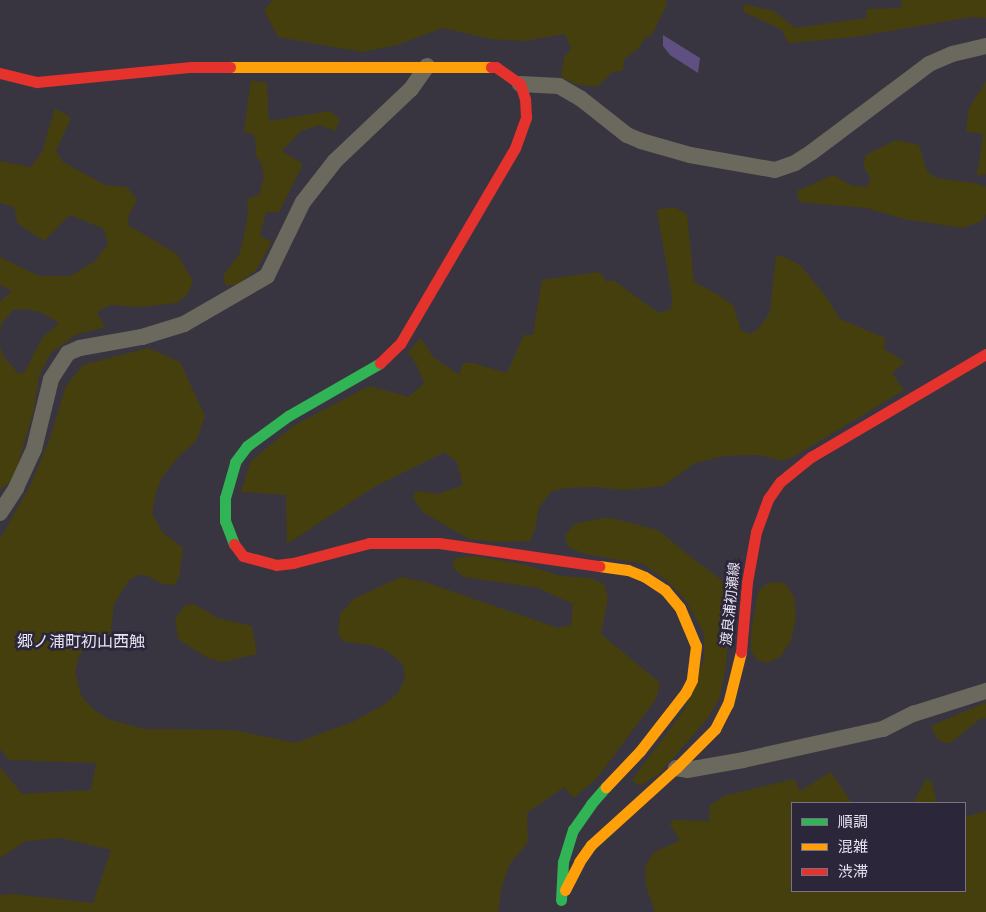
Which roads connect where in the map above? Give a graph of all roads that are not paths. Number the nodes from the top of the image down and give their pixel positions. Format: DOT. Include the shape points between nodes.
graph roads {
  1 [pos="986,46"];
  2 [pos="428,66"];
  3 [pos="0,73"];
  4 [pos="520,84"];
  5 [pos="986,354"];
  6 [pos="0,513"];
  7 [pos="986,691"];
  8 [pos="676,768"];
  9 [pos="560,906"];
  1 -- 4 [label="street" via="952,54 929,64 812,152 775,170 724,162 641,141 627,135 560,86"];
  2 -- 3 [label="street" via="191,67 37,82"];
  2 -- 4 [label="street" via="496,68"];
  2 -- 6 [label="street" via="411,89 335,161 308,195 267,276 184,324 142,337 80,348 68,354 52,379 34,449"];
  4 -- 9 [label="street" via="526,117 515,148 400,344 372,368 288,416 247,446 230,474 225,521 236,548 244,556 276,565 369,543 439,543 628,570 665,590 680,608 696,646 692,680 640,751 591,804 573,830 563,862"];
  5 -- 8 [label="street, 渡良浦初瀬線" via="811,457 780,482 768,499 752,551 740,660 728,704 715,729"];
  7 -- 8 [label="street" via="913,714 883,729 743,760 687,770"];
  8 -- 9 [label="street, 渡良浦初瀬線" via="591,845 571,877"];
}
